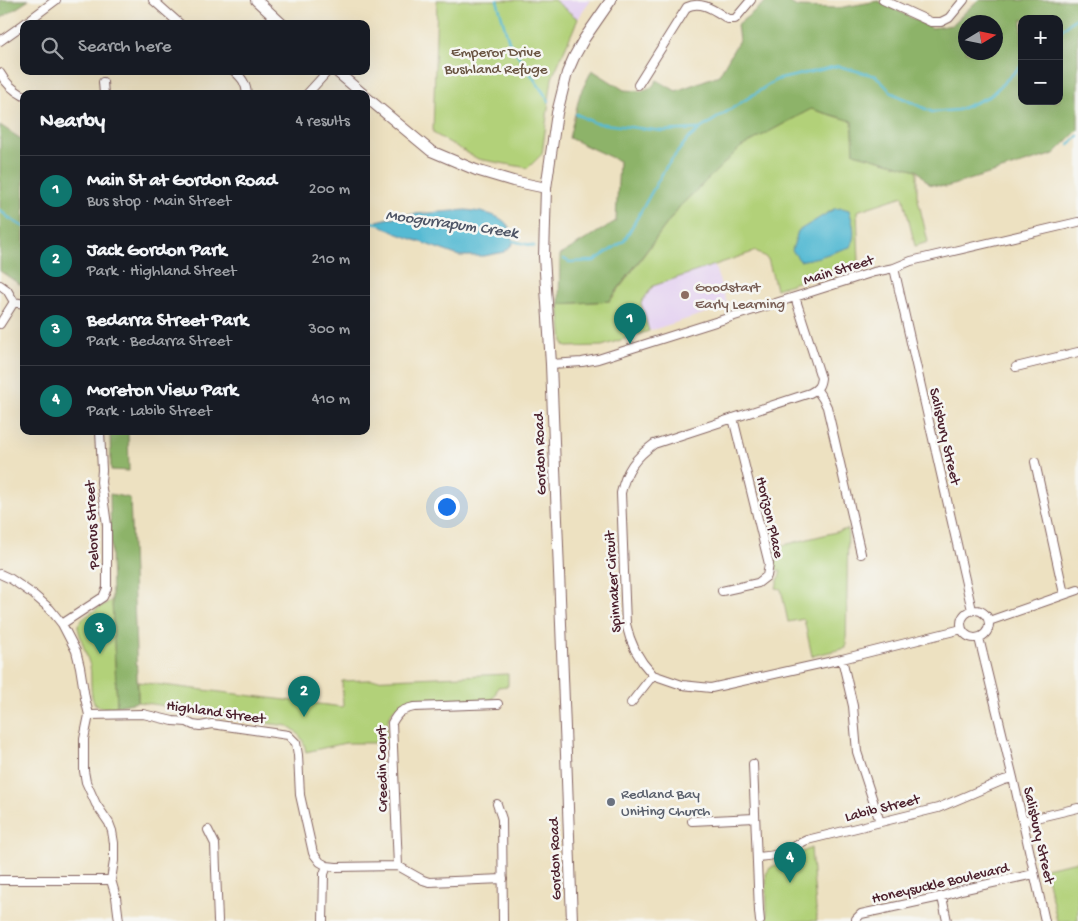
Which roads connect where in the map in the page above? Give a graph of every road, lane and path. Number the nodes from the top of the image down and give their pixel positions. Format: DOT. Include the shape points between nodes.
graph roads {
  1 [pos="56,0"];
  2 [pos="152,0"];
  3 [pos="256,0"];
  4 [pos="611,0"];
  5 [pos="751,0"];
  6 [pos="883,0"];
  7 [pos="964,0"];
  8 [pos="29,20"];
  9 [pos="175,20"];
  10 [pos="278,20"];
  11 [pos="20,27"];
  12 [pos="0,42"];
  13 [pos="0,73"];
  14 [pos="238,75"];
  15 [pos="324,75"];
  16 [pos="341,75"];
  17 [pos="103,82"];
  18 [pos="638,85"];
  19 [pos="104,90"];
  20 [pos="247,90"];
  21 [pos="311,90"];
  22 [pos="358,90"];
  23 [pos="20,94"];
  24 [pos="370,100"];
  25 [pos="546,188"];
  26 [pos="1078,222"];
  27 [pos="894,268"];
  28 [pos="0,285"];
  29 [pos="795,297"];
  30 [pos="14,302"];
  31 [pos="20,303"];
  32 [pos="0,324"];
  33 [pos="1078,352"];
  34 [pos="551,364"];
  35 [pos="1016,366"];
  36 [pos="817,390"];
  37 [pos="733,418"];
  38 [pos="100,435"];
  39 [pos="1035,462"];
  40 [pos="861,554"];
  41 [pos="0,574"];
  42 [pos="722,590"];
  43 [pos="1078,590"];
  44 [pos="1064,594"];
  45 [pos="972,610"];
  46 [pos="989,621"];
  47 [pos="62,624"];
  48 [pos="962,629"];
  49 [pos="980,638"];
  50 [pos="842,659"];
  51 [pos="654,675"];
  52 [pos="631,703"];
  53 [pos="498,704"];
  54 [pos="89,716"];
  55 [pos="753,764"];
  56 [pos="1013,778"];
  57 [pos="497,804"];
  58 [pos="1078,808"];
  59 [pos="755,818"];
  60 [pos="692,821"];
  61 [pos="1022,821"];
  62 [pos="880,822"];
  63 [pos="208,830"];
  64 [pos="757,857"];
  65 [pos="327,866"];
  66 [pos="398,866"];
  67 [pos="1034,874"];
  68 [pos="0,880"];
  69 [pos="111,880"];
  70 [pos="502,880"];
  71 [pos="942,897"];
  72 [pos="119,921"];
  73 [pos="218,921"];
  74 [pos="324,921"];
  75 [pos="503,921"];
  76 [pos="572,921"];
  77 [pos="760,921"];
  78 [pos="856,921"];
  79 [pos="947,921"];
  80 [pos="1045,921"];
  1 -- 8 [label="street"];
  2 -- 9 [label="street"];
  3 -- 10 [label="street"];
  4 -- 25 [label="street, Gordon Road" via="584,39 567,73 557,113"];
  5 -- 18 [label="street" via="732,20 703,4 687,7"];
  6 -- 7 [label="street" via="931,22 941,22"];
  11 -- 12 [label="street"];
  13 -- 23 [label="street" via="4,81"];
  14 -- 20 [label="street"];
  15 -- 21 [label="street"];
  16 -- 22 [label="street"];
  17 -- 19 [label="street"];
  24 -- 25 [label="street" via="431,151 476,170"];
  25 -- 34 [label="street, Gordon Road" via="544,257"];
  26 -- 27 [label="street, Main Street" via="911,261"];
  27 -- 29 [label="street, Main Street"];
  27 -- 45 [label="street, Salisbury Street"];
  28 -- 30 [label="street"];
  29 -- 34 [label="street, Main Street" via="598,359"];
  29 -- 36 [label="street" via="821,378"];
  30 -- 31 [label="street"];
  30 -- 32 [label="street"];
  33 -- 35 [label="street"];
  34 -- 76 [label="street, Gordon Road"];
  36 -- 37 [label="street, Spinnaker Circuit"];
  36 -- 40 [label="street" via="827,407"];
  37 -- 42 [label="street, Horizon Place" via="769,564 767,576 758,583"];
  37 -- 51 [label="street, Spinnaker Circuit" via="654,444 642,452 624,479 621,493 626,624 635,650"];
  38 -- 47 [label="street, Pelorus Street" via="101,482 107,525 107,588 103,598"];
  39 -- 44 [label="street"];
  41 -- 47 [label="street" via="34,595"];
  43 -- 44 [label="street"];
  44 -- 46 [label="street"];
  45 -- 46 [label="street" via="986,614"];
  45 -- 48 [label="street" via="961,619"];
  46 -- 49 [label="street" via="988,631"];
  47 -- 54 [label="street" via="76,651"];
  48 -- 49 [label="street" via="970,637"];
  48 -- 50 [label="street"];
  49 -- 56 [label="street, Salisbury Street"];
  50 -- 51 [label="street" via="710,688 682,685"];
  50 -- 62 [label="street" via="853,706 857,752"];
  51 -- 52 [label="street"];
  53 -- 66 [label="street, Creedin Court" via="404,709 396,715 392,723"];
  54 -- 65 [label="street, Highland Street" via="143,714 193,725 212,724 288,735 296,742 300,794 313,853"];
  54 -- 69 [label="street" via="84,738 84,771 91,795 112,831 114,861"];
  55 -- 59 [label="street"];
  56 -- 61 [label="street, Salisbury Street"];
  56 -- 62 [label="street, Labib Street" via="938,808"];
  57 -- 70 [label="street" via="502,819"];
  58 -- 61 [label="street"];
  59 -- 60 [label="street"];
  59 -- 64 [label="street"];
  61 -- 67 [label="street, Salisbury Street"];
  62 -- 64 [label="street, Labib Street" via="807,840 776,856"];
  63 -- 73 [label="street" via="215,844"];
  64 -- 77 [label="street"];
  65 -- 66 [label="street"];
  65 -- 74 [label="street" via="324,874"];
  66 -- 70 [label="street" via="429,882"];
  67 -- 71 [label="street, Honeysuckle Boulevard"];
  67 -- 80 [label="street, Salisbury Street"];
  68 -- 69 [label="street"];
  69 -- 72 [label="street"];
  70 -- 75 [label="street"];
  71 -- 78 [label="street, Honeysuckle Boulevard" via="860,914"];
  71 -- 79 [label="street"];
}
